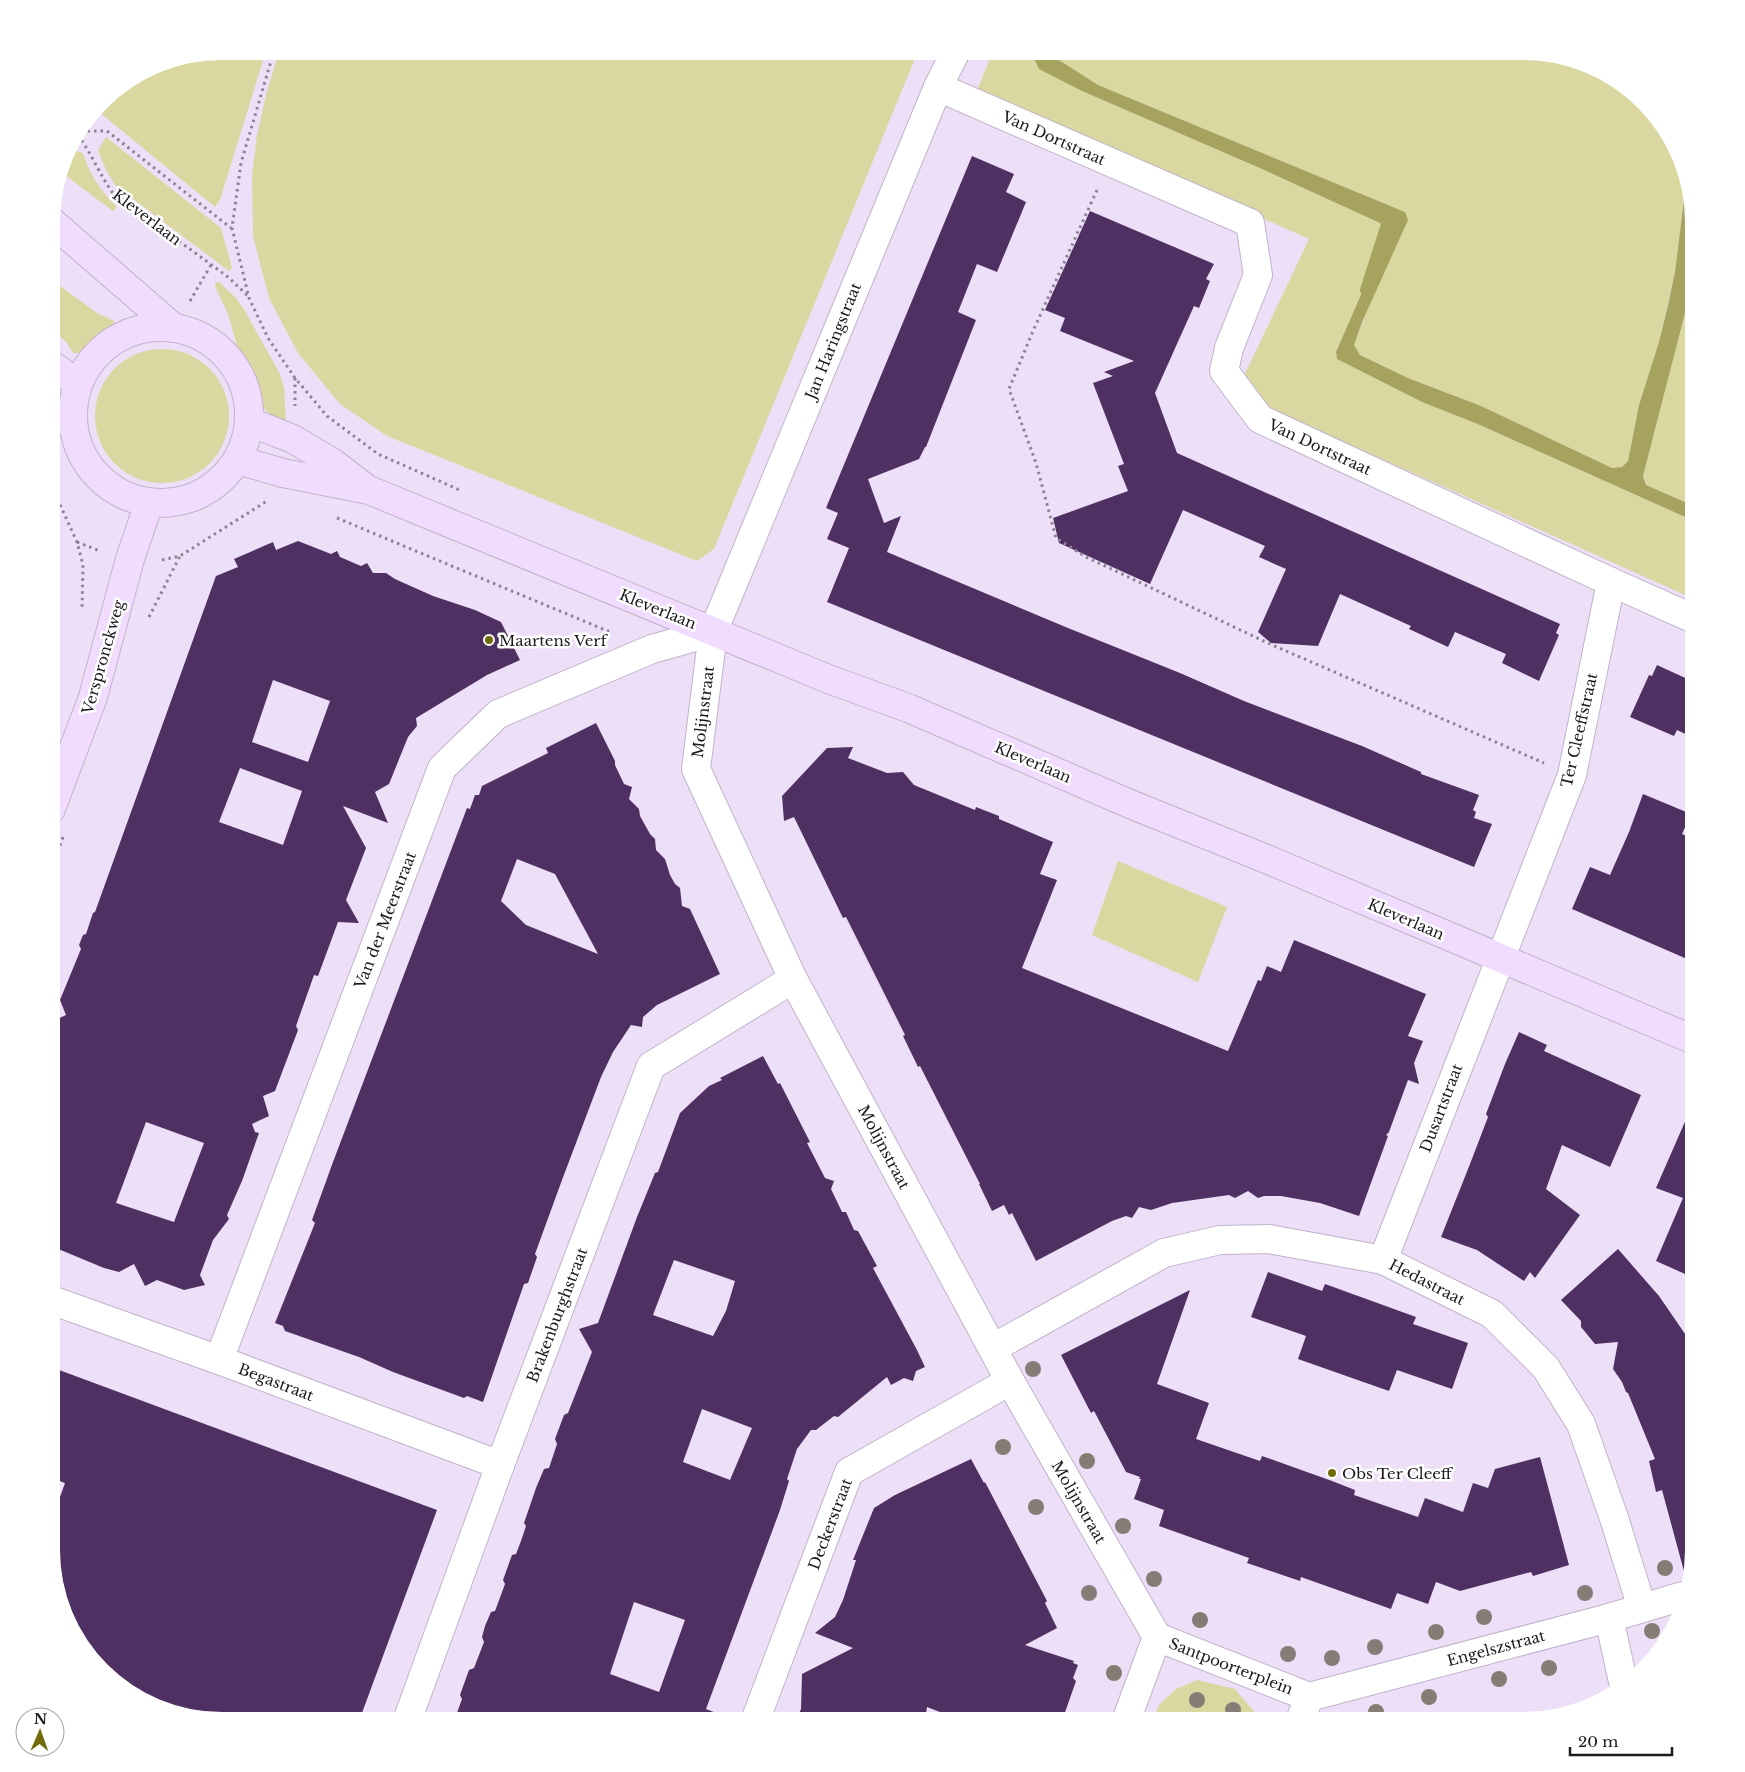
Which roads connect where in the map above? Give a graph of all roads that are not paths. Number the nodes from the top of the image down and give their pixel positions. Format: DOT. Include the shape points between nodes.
graph roads {
  1 [pos="952,60"];
  2 [pos="938,87"];
  3 [pos="60,229"];
  4 [pos="174,328"];
  5 [pos="60,371"];
  6 [pos="78,384"];
  7 [pos="62,418"];
  8 [pos="250,422"];
  9 [pos="238,460"];
  10 [pos="369,490"];
  11 [pos="149,503"];
  12 [pos="1612,582"];
  13 [pos="1685,614"];
  14 [pos="713,632"];
  15 [pos="60,787"];
  16 [pos="1500,957"];
  17 [pos="793,979"];
  18 [pos="1685,1036"];
  19 [pos="1383,1260"];
  20 [pos="60,1303"];
  21 [pos="993,1348"];
  22 [pos="219,1360"];
  23 [pos="1010,1381"];
  24 [pos="500,1465"];
  25 [pos="1677,1598"];
  26 [pos="1642,1608"];
  27 [pos="1609,1618"];
  28 [pos="1157,1637"];
  29 [pos="1622,1678"];
  30 [pos="1305,1709"];
  31 [pos="410,1712"];
  32 [pos="758,1712"];
  33 [pos="1129,1712"];
  1 -- 2 [label="street, Jan Haringstraat"];
  2 -- 12 [label="street, Van Dortstraat" via="1250,224 1258,275 1229,348 1224,371 1260,420"];
  2 -- 14 [label="street, Jan Haringstraat"];
  3 -- 4 [label="main road"];
  4 -- 6 [label="main road" via="144,328 116,338 92,358"];
  4 -- 8 [label="main road" via="199,335 227,357 238,371 247,396"];
  5 -- 6 [label="main road"];
  6 -- 7 [label="main road" via="73,401"];
  7 -- 11 [label="main road" via="87,465 104,483 125,496"];
  8 -- 9 [label="main road"];
  8 -- 10 [label="main road, Kleverlaan" via="293,439"];
  9 -- 10 [label="main road, Kleverlaan" via="283,474"];
  9 -- 11 [label="main road" via="222,480 200,494 175,503"];
  10 -- 14 [label="main road, Kleverlaan"];
  11 -- 15 [label="main road, Verspronckweg" via="130,558 93,697"];
  12 -- 13 [label="street, Van Dortstraat"];
  12 -- 16 [label="street, Ter Cleeffstraat" via="1572,775"];
  14 -- 16 [label="main road, Kleverlaan" via="908,708"];
  14 -- 17 [label="street, Molijnstraat" via="696,769"];
  14 -- 22 [label="street, Van der Meerstraat" via="652,649 498,714 442,768"];
  16 -- 18 [label="main road, Kleverlaan"];
  16 -- 19 [label="street, Dusartstraat"];
  17 -- 21 [label="street, Molijnstraat"];
  17 -- 24 [label="street, Brakenburghstraat" via="651,1066"];
  19 -- 21 [label="street, Hedastraat" via="1268,1239 1220,1240 1164,1253"];
  19 -- 26 [label="street, Hedastraat" via="1492,1314 1546,1368 1581,1424"];
  20 -- 22 [label="street, Begastraat"];
  21 -- 23 [label="street, Molijnstraat"];
  22 -- 24 [label="street, Begastraat"];
  23 -- 28 [label="street, Molijnstraat"];
  23 -- 32 [label="street, Deckerstraat" via="849,1472"];
  24 -- 31 [label="street, Brakenburghstraat"];
  25 -- 26 [label="street, Engelszstraat"];
  26 -- 27 [label="street, Engelszstraat"];
  27 -- 29 [label="street"];
  27 -- 30 [label="street, Engelszstraat"];
  28 -- 30 [label="street, Santpoorterplein"];
  28 -- 33 [label="street, Santpoorterplein"];
}
